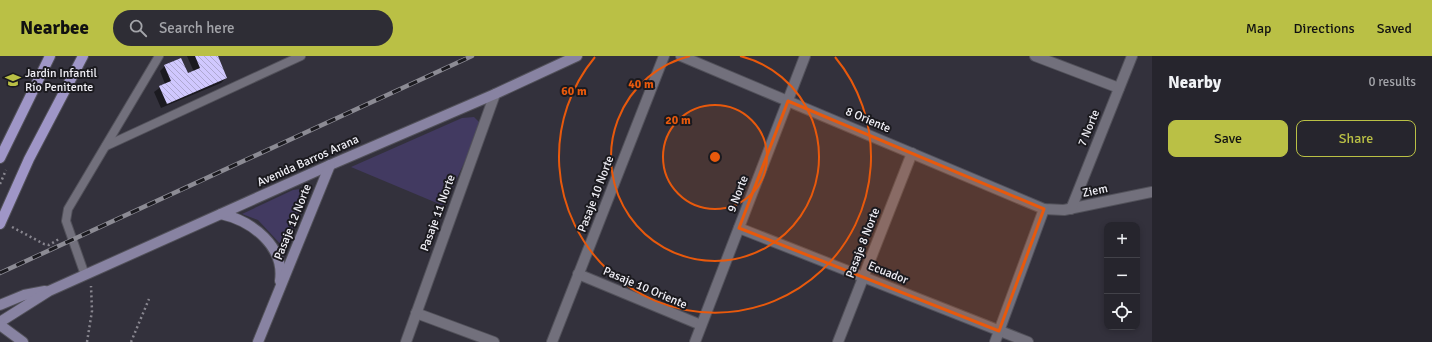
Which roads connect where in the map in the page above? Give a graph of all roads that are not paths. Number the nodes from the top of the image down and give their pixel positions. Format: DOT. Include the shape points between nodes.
graph roads {
  1 [pos="50,56"];
  2 [pos="83,56"];
  3 [pos="159,56"];
  4 [pos="301,56"];
  5 [pos="577,56"];
  6 [pos="664,56"];
  7 [pos="682,56"];
  8 [pos="805,56"];
  9 [pos="1035,56"];
  10 [pos="1132,56"];
  11 [pos="1119,88"];
  12 [pos="495,94"];
  13 [pos="788,101"];
  14 [pos="106,146"];
  15 [pos="912,153"];
  16 [pos="0,158"];
  17 [pos="330,165"];
  18 [pos="1152,192"];
  19 [pos="1044,209"];
  20 [pos="1071,209"];
  21 [pos="221,214"];
  22 [pos="0,223"];
  23 [pos="738,228"];
  24 [pos="85,274"];
  25 [pos="578,274"];
  26 [pos="863,277"];
  27 [pos="279,289"];
  28 [pos="48,291"];
  29 [pos="0,305"];
  30 [pos="416,312"];
  31 [pos="0,322"];
  32 [pos="0,325"];
  33 [pos="701,325"];
  34 [pos="999,331"];
  35 [pos="23,342"];
  36 [pos="258,342"];
  37 [pos="406,342"];
  38 [pos="494,342"];
  39 [pos="552,342"];
  40 [pos="695,342"];
  41 [pos="838,342"];
  42 [pos="995,342"];
  43 [pos="1028,342"];
  1 -- 16 [label="main road"];
  2 -- 22 [label="main road" via="29,159"];
  3 -- 14 [label="lane"];
  4 -- 14 [label="lane"];
  5 -- 12 [label="main road, Avenida Barros Arana"];
  6 -- 25 [label="street, Pasaje 10 Norte"];
  7 -- 13 [label="street, 8 Oriente"];
  8 -- 13 [label="street, 9 Norte"];
  9 -- 11 [label="street"];
  10 -- 11 [label="street, 7 Norte"];
  11 -- 20 [label="street, 7 Norte"];
  12 -- 17 [label="main road, Avenida Barros Arana"];
  12 -- 30 [label="street, Pasaje 11 Norte"];
  13 -- 15 [label="street, 8 Oriente"];
  13 -- 23 [label="street, 9 Norte"];
  14 -- 24 [label="lane" via="68,209 66,221"];
  15 -- 19 [label="street, 8 Oriente"];
  15 -- 26 [label="street, Pasaje 8 Norte"];
  17 -- 21 [label="main road, Avenida Barros Arana"];
  17 -- 27 [label="main road, Pasaje 12 Norte"];
  18 -- 20 [label="street, Ziem"];
  19 -- 20 [label="street, Ziem"];
  19 -- 34 [label="street"];
  21 -- 24 [label="main road, Avenida Barros Arana"];
  21 -- 27 [label="main road, Pasaje 12 Norte" via="246,222 266,239 278,262 281,275"];
  23 -- 26 [label="street, Ecuador"];
  23 -- 33 [label="street, 9 Norte"];
  24 -- 28 [label="main road, Avenida Barros Arana"];
  25 -- 33 [label="street, Pasaje 10 Oriente"];
  25 -- 39 [label="street, Pasaje 10 Norte"];
  26 -- 34 [label="street, Ecuador"];
  26 -- 41 [label="street, Pasaje 8 Norte"];
  27 -- 36 [label="main road, Pasaje 12 Norte"];
  28 -- 29 [label="main road, Avenida Barros Arana" via="24,295"];
  28 -- 31 [label="main road, Avenida Barros Arana"];
  30 -- 37 [label="street, Pasaje 11 Norte"];
  30 -- 38 [label="street"];
  32 -- 35 [label="main road"];
  33 -- 40 [label="street, 9 Norte"];
  34 -- 42 [label="street"];
  34 -- 43 [label="street, Ecuador"];
}
